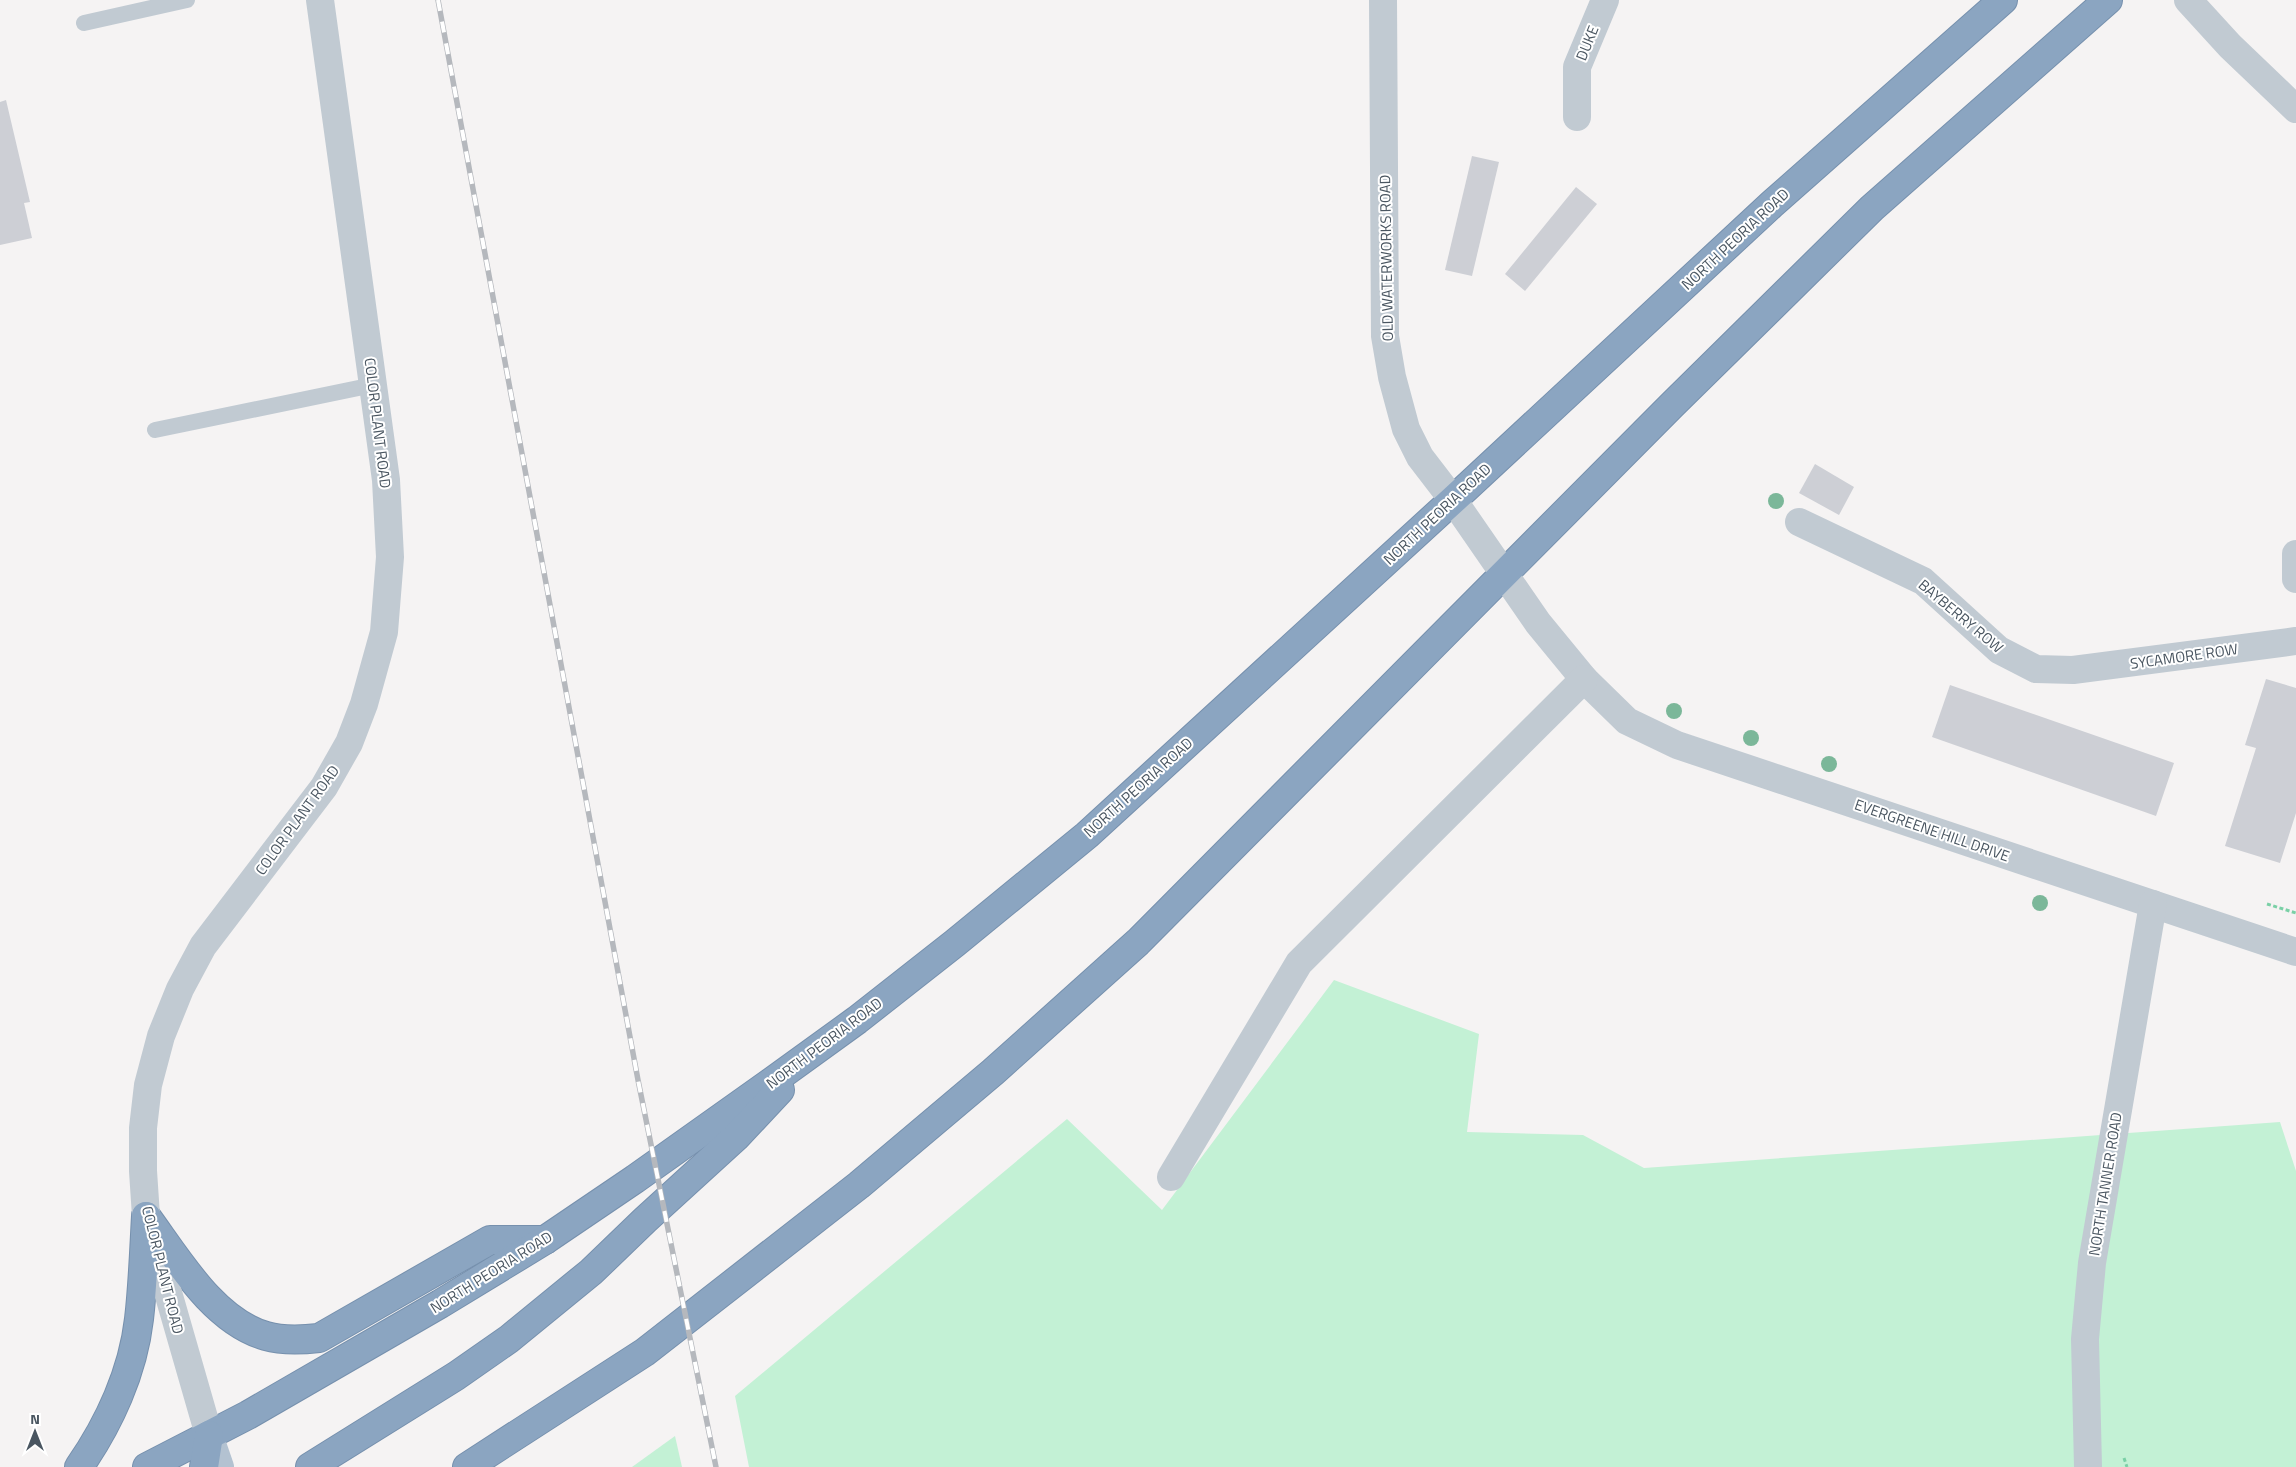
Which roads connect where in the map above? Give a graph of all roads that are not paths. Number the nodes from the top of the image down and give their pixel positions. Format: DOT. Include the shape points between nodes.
graph roads {
  1 [pos="187,0"];
  2 [pos="320,0"];
  3 [pos="1383,0"];
  4 [pos="1605,0"];
  5 [pos="2003,0"];
  6 [pos="2108,0"];
  7 [pos="2188,0"];
  8 [pos="84,23"];
  9 [pos="2296,109"];
  10 [pos="1577,117"];
  11 [pos="373,385"];
  12 [pos="155,430"];
  13 [pos="1453,500"];
  14 [pos="1799,522"];
  15 [pos="2296,554"];
  16 [pos="1504,573"];
  17 [pos="2296,579"];
  18 [pos="2296,640"];
  19 [pos="2073,670"];
  20 [pos="1584,678"];
  21 [pos="2153,904"];
  22 [pos="2296,952"];
  23 [pos="857,1020"];
  24 [pos="1171,1177"];
  25 [pos="146,1216"];
  26 [pos="545,1240"];
  27 [pos="209,1435"];
  28 [pos="79,1467"];
  29 [pos="147,1467"];
  30 [pos="204,1467"];
  31 [pos="220,1467"];
  32 [pos="310,1467"];
  33 [pos="467,1467"];
  34 [pos="2088,1467"];
  1 -- 8 [label="lane"];
  2 -- 11 [label="street, COLOR PLANT ROAD"];
  3 -- 13 [label="street, OLD WATERWORKS ROAD" via="1385,336 1406,429 1420,457"];
  4 -- 10 [label="street, DUKE" via="1577,67"];
  5 -- 13 [label="highway, NORTH PEORIA ROAD" via="1772,204"];
  6 -- 16 [label="highway" via="1872,208"];
  7 -- 9 [label="street" via="2230,46"];
  11 -- 12 [label="lane"];
  11 -- 25 [label="street, COLOR PLANT ROAD" via="386,480 390,557 384,632 364,704 349,743 324,787 204,946 167,1020 148,1085 143,1128"];
  13 -- 16 [label="street"];
  13 -- 23 [label="highway, NORTH PEORIA ROAD" via="1087,835"];
  14 -- 19 [label="street, BAYBERRY ROW" via="1923,581 2000,650 2036,669"];
  15 -- 17 [label="street"];
  16 -- 20 [label="street, EVERGREENE HILL DRIVE" via="1538,623"];
  16 -- 33 [label="highway" via="1138,942 993,1072 859,1185 645,1352"];
  18 -- 19 [label="street, SYCAMORE ROW"];
  20 -- 21 [label="street, EVERGREENE HILL DRIVE" via="1627,721 1677,745"];
  20 -- 24 [label="street" via="1299,962"];
  21 -- 22 [label="street, EVERGREENE HILL DRIVE"];
  21 -- 34 [label="street, NORTH TANNER ROAD" via="2092,1263 2085,1338"];
  23 -- 26 [label="highway, NORTH PEORIA ROAD"];
  23 -- 32 [label="highway" via="802,1068 736,1137 576,1284 509,1339"];
  25 -- 26 [label="highway" via="214,1304 245,1327 266,1336 296,1340 319,1338 490,1240"];
  25 -- 27 [label="street, COLOR PLANT ROAD"];
  25 -- 28 [label="highway" via="134,1350 115,1403 94,1446"];
  26 -- 27 [label="highway, NORTH PEORIA ROAD" via="424,1314"];
  27 -- 29 [label="highway, NORTH PEORIA ROAD"];
  27 -- 30 [label="highway"];
  27 -- 31 [label="main road"];
}
